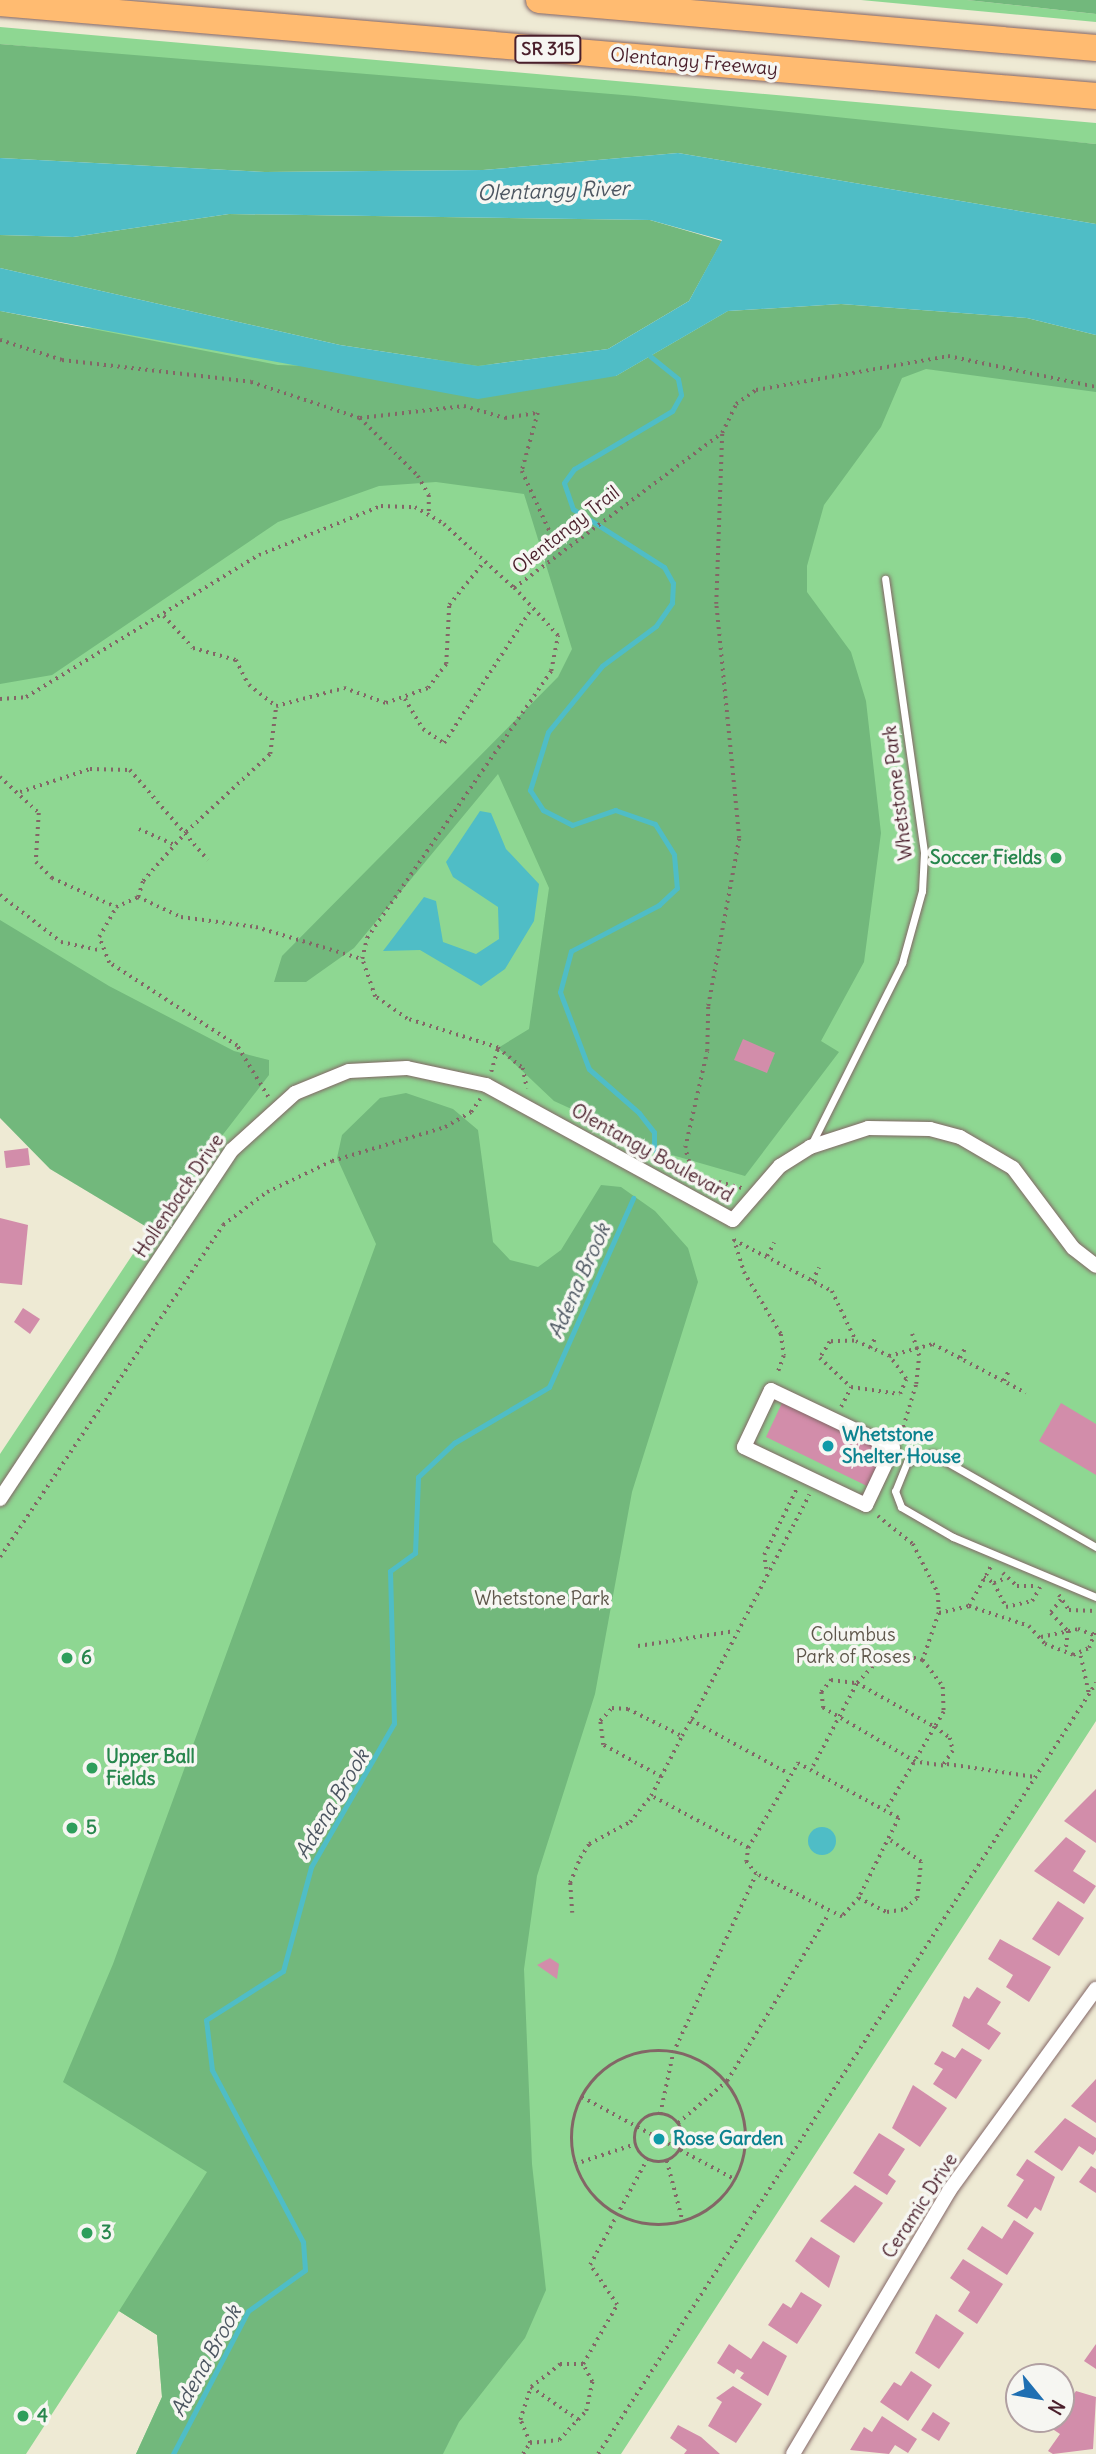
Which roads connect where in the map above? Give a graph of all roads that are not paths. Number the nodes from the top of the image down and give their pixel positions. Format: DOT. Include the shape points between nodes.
graph roads {
  1 [pos="539,0"];
  2 [pos="0,2"];
  3 [pos="1096,48"];
  4 [pos="1096,96"];
  5 [pos="885,579"];
  6 [pos="486,1085"];
  7 [pos="810,1147"];
  8 [pos="1096,1266"];
  9 [pos="0,1499"];
  10 [pos="866,1505"];
  11 [pos="1096,1548"];
  12 [pos="1096,1597"];
  13 [pos="1096,1989"];
  14 [pos="793,2454"];
  1 -- 3 [label="highway"];
  2 -- 4 [label="highway, Olentangy Freeway / SR 315"];
  5 -- 7 [label="lane, Whetstone Park" via="924,852 922,891 902,963"];
  6 -- 7 [label="street, Olentangy Boulevard" via="733,1220 780,1166"];
  6 -- 9 [label="street, Hollenback Drive" via="381,1066 320,1081 274,1108 232,1150"];
  7 -- 8 [label="street, Olentangy Boulevard" via="889,1127 960,1137 1013,1168 1073,1248"];
  10 -- 10 [label="street" via="893,1448 771,1390 744,1447"];
  11 -- 12 [label="lane" via="933,1454 916,1454 899,1479 897,1499 913,1515"];
  13 -- 14 [label="street, Ceramic Drive" via="930,2220"];
}
